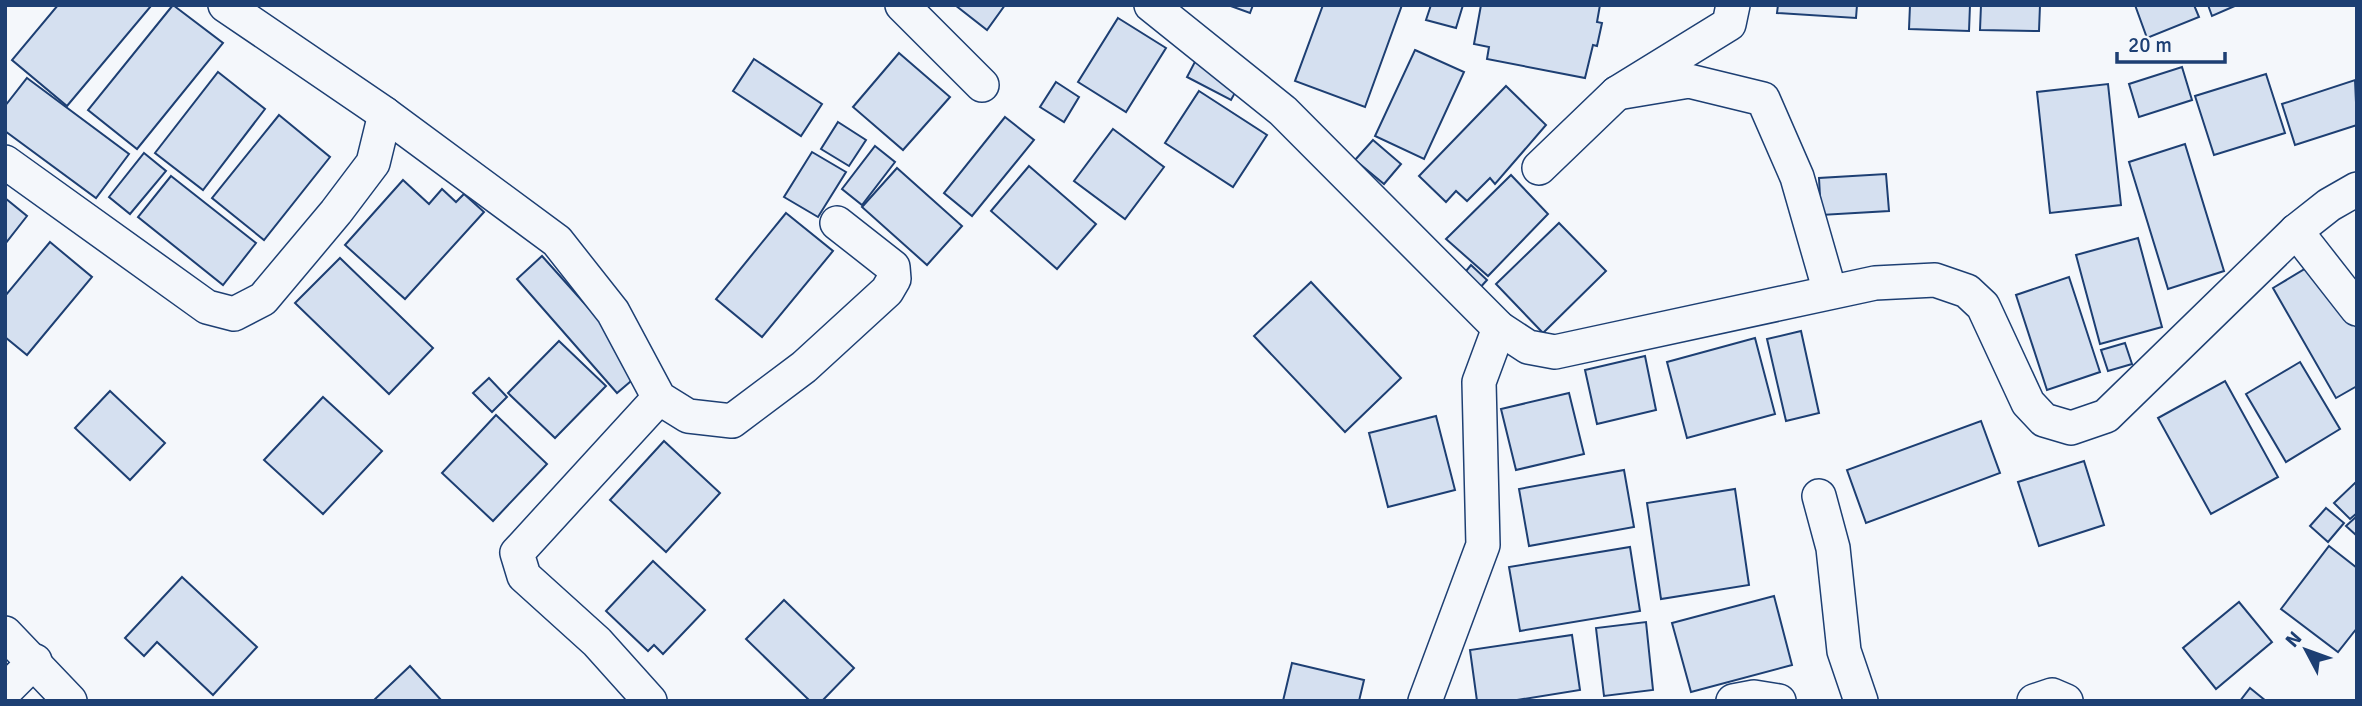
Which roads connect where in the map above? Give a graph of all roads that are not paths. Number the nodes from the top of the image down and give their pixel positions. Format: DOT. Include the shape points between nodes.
graph roads {
  1 [pos="225,5"];
  2 [pos="1151,5"];
  3 [pos="1733,5"];
  4 [pos="918,12"];
  5 [pos="982,85"];
  6 [pos="1617,93"];
  7 [pos="385,114"];
  8 [pos="5,162"];
  9 [pos="1539,167"];
  10 [pos="2357,189"];
  11 [pos="837,223"];
  12 [pos="2296,231"];
  13 [pos="1830,292"];
  14 [pos="2357,309"];
  15 [pos="1499,328"];
  16 [pos="659,398"];
  17 [pos="1819,496"];
  18 [pos="5,633"];
  19 [pos="35,661"];
  20 [pos="5,691"];
  21 [pos="70,701"];
  22 [pos="650,701"];
  23 [pos="1425,701"];
  24 [pos="1732,701"];
  25 [pos="1779,701"];
  26 [pos="1861,701"];
  27 [pos="2034,701"];
  28 [pos="2066,701"];
  1 -- 7 [label="street"];
  2 -- 15 [label="street" via="1283,111"];
  3 -- 6 [label="street" via="1729,24"];
  4 -- 5 [label="street"];
  6 -- 9 [label="street"];
  6 -- 13 [label="street" via="1689,81 1763,99 1797,177"];
  7 -- 8 [label="street" via="373,163 263,299 234,314 207,307"];
  7 -- 16 [label="street" via="557,241 613,312"];
  10 -- 12 [label="street"];
  11 -- 16 [label="street" via="893,267 894,279 887,291 804,368 732,421 688,416"];
  12 -- 13 [label="street" via="2106,416 2071,428 2044,420 2028,403 1983,306 1967,290 1935,280 1875,283"];
  12 -- 14 [label="street"];
  13 -- 15 [label="street" via="1555,352 1528,347"];
  15 -- 23 [label="street" via="1479,382 1483,545"];
  16 -- 22 [label="street" via="517,553 524,576 597,642"];
  17 -- 26 [label="street" via="1833,548 1844,651"];
  18 -- 19 [label="street"];
  19 -- 20 [label="street"];
  19 -- 21 [label="street"];
  24 -- 25 [label="street" via="1754,697"];
  27 -- 28 [label="street" via="2052,695"];
}
